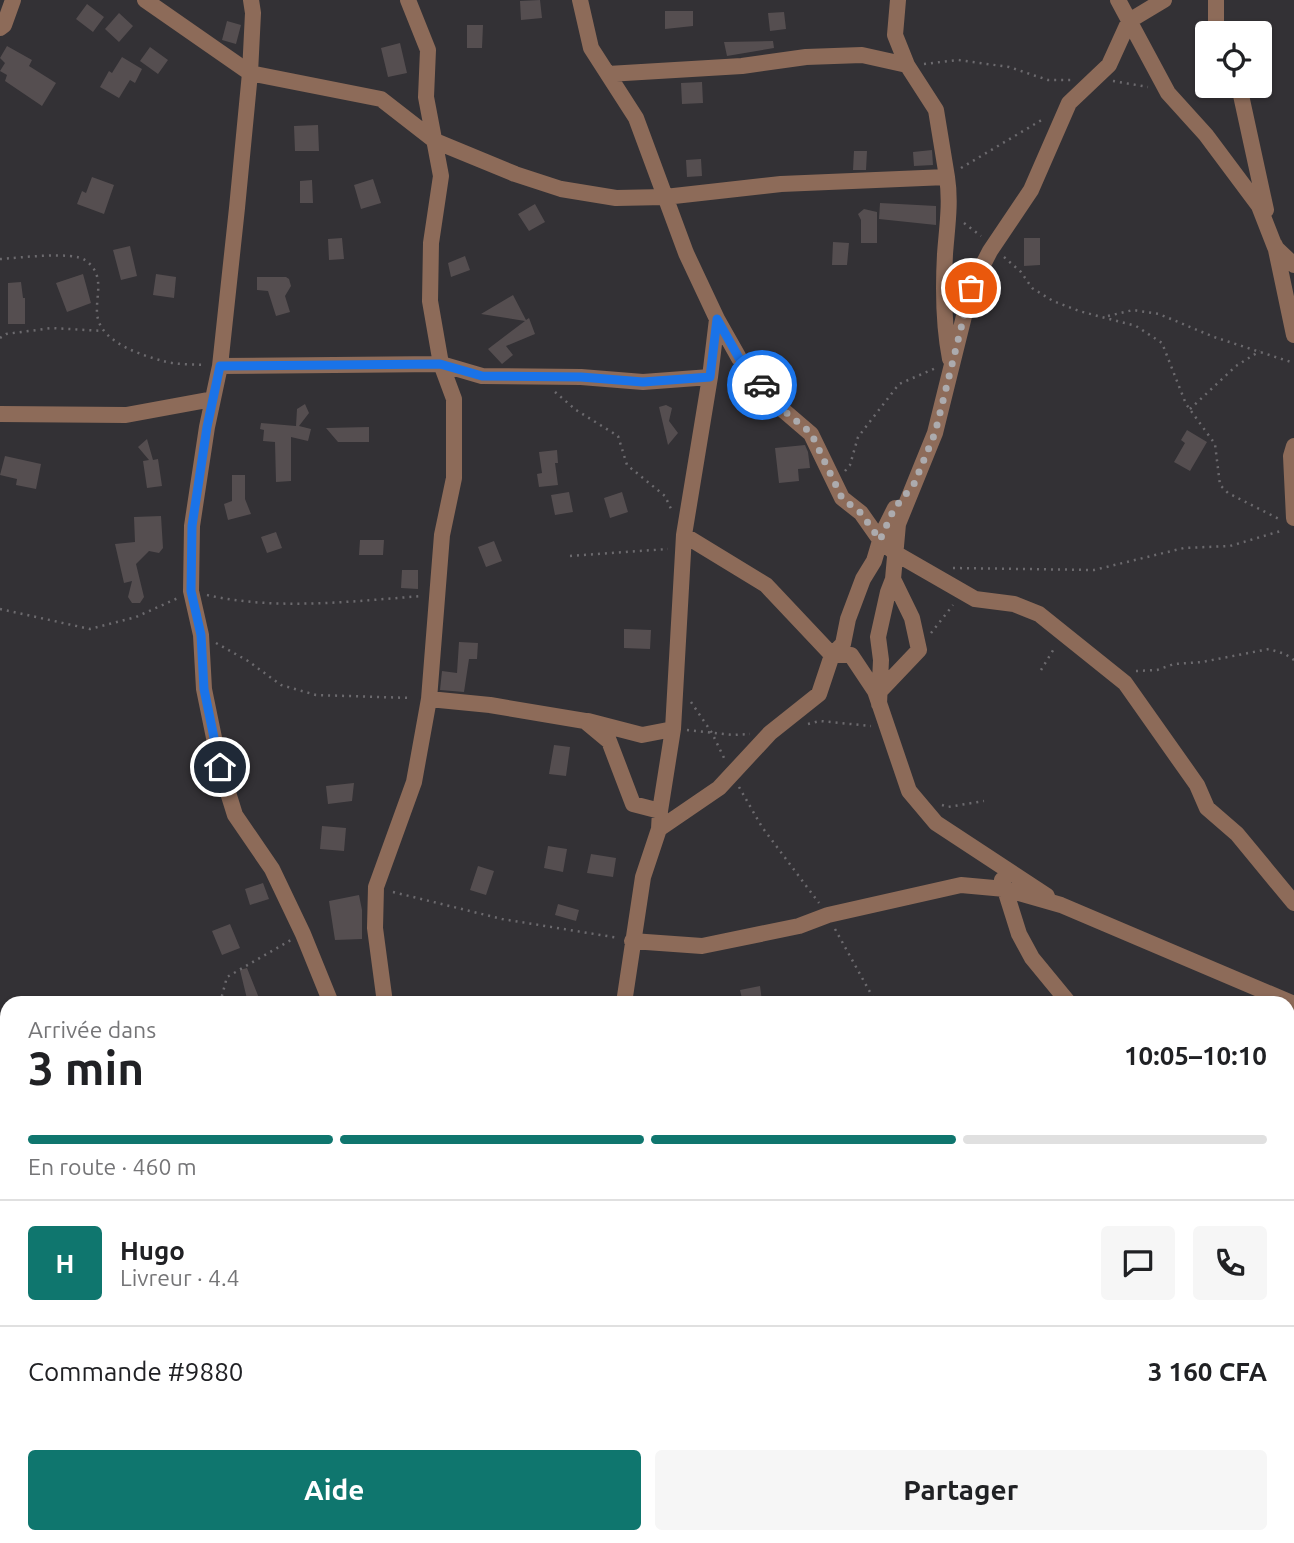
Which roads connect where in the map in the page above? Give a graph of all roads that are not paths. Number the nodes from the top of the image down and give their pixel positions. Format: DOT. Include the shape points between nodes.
graph roads {
  1 [pos="13,0"];
  2 [pos="145,0"];
  3 [pos="251,0"];
  4 [pos="408,0"];
  5 [pos="580,0"];
  6 [pos="898,0"];
  7 [pos="1118,0"];
  8 [pos="1164,0"];
  9 [pos="1216,0"];
  10 [pos="1129,21"];
  11 [pos="1216,21"];
  12 [pos="0,28"];
  13 [pos="907,65"];
  14 [pos="250,73"];
  15 [pos="608,74"];
  16 [pos="1242,98"];
  17 [pos="435,141"];
  18 [pos="947,177"];
  19 [pos="665,197"];
  20 [pos="1275,247"];
  21 [pos="1294,265"];
  22 [pos="717,319"];
  23 [pos="1294,335"];
  24 [pos="950,361"];
  25 [pos="440,364"];
  26 [pos="220,366"];
  27 [pos="710,377"];
  28 [pos="213,399"];
  29 [pos="0,414"];
  30 [pos="1294,446"];
  31 [pos="914,484"];
  32 [pos="1289,520"];
  33 [pos="880,540"];
  34 [pos="683,542"];
  35 [pos="895,553"];
  36 [pos="893,579"];
  37 [pos="832,655"];
  38 [pos="880,698"];
  39 [pos="429,699"];
  40 [pos="585,721"];
  41 [pos="673,729"];
  42 [pos="660,811"];
  43 [pos="659,829"];
  44 [pos="974,846"];
  45 [pos="1005,888"];
  46 [pos="1294,903"];
  47 [pos="1061,905"];
  48 [pos="632,941"];
  49 [pos="326,996"];
  50 [pos="384,996"];
  51 [pos="625,996"];
  52 [pos="1063,996"];
  53 [pos="1275,996"];
  1 -- 12 [label="street"];
  2 -- 14 [label="street"];
  3 -- 14 [label="street"];
  4 -- 17 [label="street" via="428,50 426,97"];
  5 -- 15 [label="street" via="591,48"];
  6 -- 13 [label="street" via="895,35"];
  7 -- 10 [label="street"];
  8 -- 10 [label="street"];
  9 -- 11 [label="street"];
  10 -- 20 [label="street" via="1168,93 1259,206"];
  10 -- 24 [label="street" via="1110,65 1069,103 1031,190 971,288"];
  13 -- 15 [label="street" via="862,55"];
  13 -- 18 [label="street" via="936,110"];
  14 -- 17 [label="street" via="381,99"];
  14 -- 26 [label="street"];
  15 -- 19 [label="street" via="636,118"];
  16 -- 20 [label="street"];
  17 -- 19 [label="street" via="561,189 616,198"];
  17 -- 25 [label="street" via="441,176 431,243 430,301"];
  18 -- 19 [label="street" via="781,184"];
  18 -- 24 [label="street" via="951,199 943,315"];
  19 -- 22 [label="street"];
  20 -- 21 [label="street"];
  20 -- 23 [label="street"];
  22 -- 27 [label="street"];
  22 -- 33 [label="street" via="739,358 783,410 811,433 842,498 861,513"];
  24 -- 31 [label="street" via="935,433"];
  25 -- 26 [label="street"];
  25 -- 27 [label="street" via="482,376 643,382"];
  25 -- 39 [label="street" via="454,399 454,478 442,535"];
  26 -- 28 [label="street"];
  27 -- 34 [label="street"];
  28 -- 29 [label="street" via="125,415"];
  28 -- 49 [label="street" via="192,526 191,591 201,635 204,689 235,815 272,869"];
  30 -- 32 [label="street"];
  31 -- 33 [label="street" via="894,509"];
  31 -- 35 [label="street" via="898,524"];
  33 -- 35 [label="street"];
  33 -- 37 [label="street" via="843,644"];
  34 -- 37 [label="street" via="766,585"];
  34 -- 41 [label="street"];
  35 -- 36 [label="street"];
  35 -- 46 [label="street" via="975,599 1014,604 1039,614 1125,683 1197,785 1207,808 1237,834"];
  36 -- 38 [label="street" via="878,637"];
  36 -- 38 [label="street" via="912,618 919,650"];
  37 -- 38 [label="street" via="851,655"];
  37 -- 43 [label="street" via="819,694 770,733 719,788"];
  38 -- 44 [label="street" via="909,791 936,823"];
  39 -- 40 [label="street"];
  39 -- 50 [label="street" via="414,782 376,887 375,928"];
  40 -- 41 [label="street" via="642,734"];
  40 -- 42 [label="street" via="609,741 633,804"];
  41 -- 42 [label="street"];
  42 -- 43 [label="street"];
  43 -- 48 [label="street" via="643,877"];
  44 -- 45 [label="street" via="1000,874"];
  44 -- 47 [label="street"];
  45 -- 47 [label="street"];
  45 -- 48 [label="street" via="961,885 702,946"];
  45 -- 52 [label="street" via="1019,934"];
  47 -- 53 [label="street"];
  48 -- 51 [label="street"];
}
